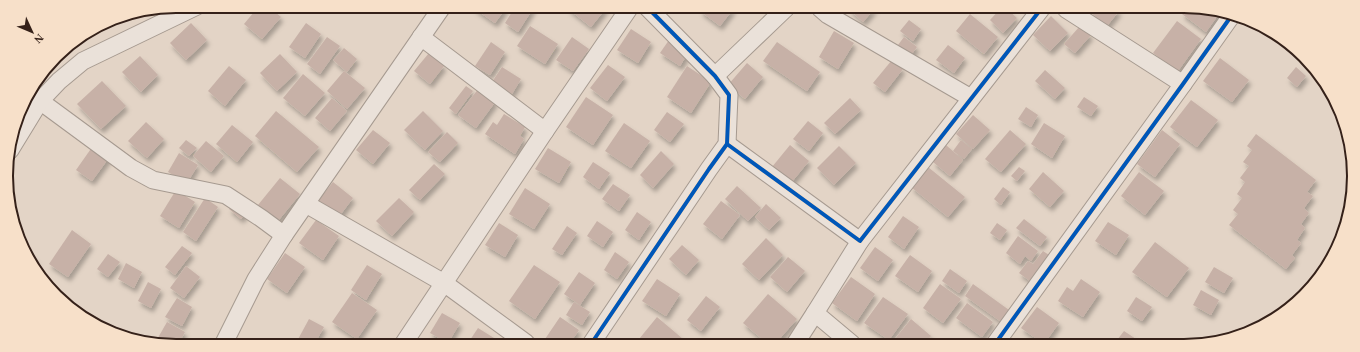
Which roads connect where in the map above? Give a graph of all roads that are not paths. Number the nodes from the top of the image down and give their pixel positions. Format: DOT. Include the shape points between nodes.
graph roads {
  1 [pos="182,13"];
  2 [pos="438,13"];
  3 [pos="626,13"];
  4 [pos="652,13"];
  5 [pos="781,13"];
  6 [pos="827,13"];
  7 [pos="1038,13"];
  8 [pos="1072,13"];
  9 [pos="1229,20"];
  10 [pos="421,38"];
  11 [pos="715,76"];
  12 [pos="1183,84"];
  13 [pos="971,98"];
  14 [pos="40,101"];
  15 [pos="545,131"];
  16 [pos="18,137"];
  17 [pos="727,144"];
  18 [pos="306,204"];
  19 [pos="284,235"];
  20 [pos="860,241"];
  21 [pos="444,283"];
  22 [pos="815,313"];
  23 [pos="226,339"];
  24 [pos="407,339"];
  25 [pos="521,339"];
  26 [pos="594,339"];
  27 [pos="798,339"];
  28 [pos="846,339"];
  29 [pos="999,339"];
  1 -- 14 [label="street" via="83,61"];
  2 -- 10 [label="street"];
  3 -- 15 [label="street"];
  4 -- 11 [label="street"];
  5 -- 11 [label="street"];
  6 -- 13 [label="street"];
  7 -- 13 [label="street"];
  8 -- 12 [label="street"];
  9 -- 12 [label="street"];
  10 -- 15 [label="street"];
  10 -- 18 [label="street"];
  11 -- 17 [label="street" via="729,95"];
  12 -- 29 [label="street"];
  13 -- 20 [label="street"];
  14 -- 16 [label="street"];
  14 -- 19 [label="street" via="131,168 154,180 226,195"];
  15 -- 21 [label="street"];
  17 -- 20 [label="street"];
  17 -- 26 [label="street"];
  18 -- 19 [label="street"];
  18 -- 21 [label="street"];
  19 -- 23 [label="street" via="256,279"];
  20 -- 22 [label="street"];
  21 -- 24 [label="street"];
  21 -- 25 [label="street"];
  22 -- 27 [label="street"];
  22 -- 28 [label="street"];
}
